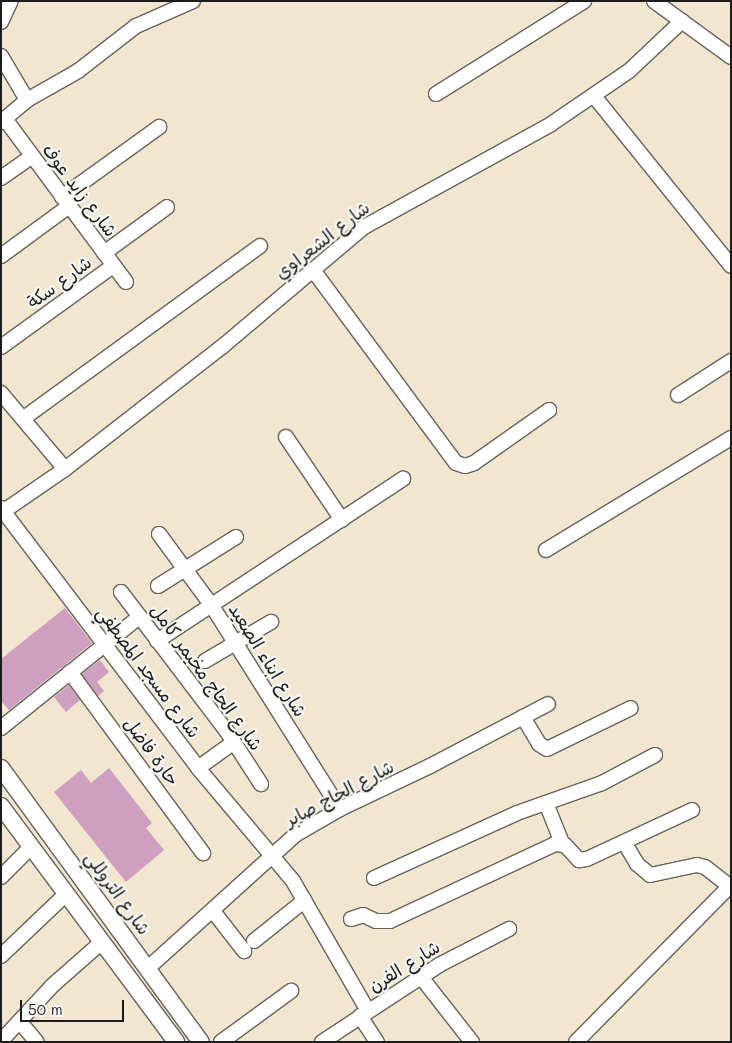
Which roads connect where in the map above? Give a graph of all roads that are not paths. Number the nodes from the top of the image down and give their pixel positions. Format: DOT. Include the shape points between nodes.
graph roads {
  1 [pos="11,1"];
  2 [pos="193,1"];
  3 [pos="584,1"];
  4 [pos="654,1"];
  5 [pos="1,22"];
  6 [pos="682,22"];
  7 [pos="1,56"];
  8 [pos="731,57"];
  9 [pos="436,94"];
  10 [pos="594,96"];
  11 [pos="27,100"];
  12 [pos="3,121"];
  13 [pos="159,127"];
  14 [pos="32,156"];
  15 [pos="1,178"];
  16 [pos="66,202"];
  17 [pos="167,207"];
  18 [pos="260,246"];
  19 [pos="104,253"];
  20 [pos="1,256"];
  21 [pos="114,266"];
  22 [pos="731,266"];
  23 [pos="313,270"];
  24 [pos="126,282"];
  25 [pos="1,346"];
  26 [pos="730,365"];
  27 [pos="1,394"];
  28 [pos="678,395"];
  29 [pos="550,410"];
  30 [pos="24,418"];
  31 [pos="286,436"];
  32 [pos="731,438"];
  33 [pos="66,468"];
  34 [pos="403,479"];
  35 [pos="2,511"];
  36 [pos="342,520"];
  37 [pos="159,534"];
  38 [pos="236,537"];
  39 [pos="546,550"];
  40 [pos="186,569"];
  41 [pos="158,586"];
  42 [pos="121,592"];
  43 [pos="212,606"];
  44 [pos="139,617"];
  45 [pos="271,622"];
  46 [pos="157,641"];
  47 [pos="235,643"];
  48 [pos="105,644"];
  49 [pos="205,661"];
  50 [pos="70,672"];
  51 [pos="548,704"];
  52 [pos="631,708"];
  53 [pos="524,717"];
  54 [pos="1,728"];
  55 [pos="234,742"];
  56 [pos="655,755"];
  57 [pos="1,768"];
  58 [pos="198,768"];
  59 [pos="261,784"];
  60 [pos="546,803"];
  61 [pos="1,806"];
  62 [pos="340,809"];
  63 [pos="692,810"];
  64 [pos="624,842"];
  65 [pos="562,843"];
  66 [pos="31,846"];
  67 [pos="203,853"];
  68 [pos="272,854"];
  69 [pos="1,877"];
  70 [pos="374,878"];
  71 [pos="730,885"];
  72 [pos="66,894"];
  73 [pos="305,900"];
  74 [pos="213,911"];
  75 [pos="351,919"];
  76 [pos="509,930"];
  77 [pos="254,941"];
  78 [pos="102,942"];
  79 [pos="244,951"];
  80 [pos="1,956"];
  81 [pos="148,968"];
  82 [pos="421,977"];
  83 [pos="291,991"];
  84 [pos="364,1014"];
  85 [pos="20,1022"];
  86 [pos="1,1042"];
  87 [pos="37,1042"];
  88 [pos="176,1042"];
  89 [pos="201,1042"];
  90 [pos="221,1042"];
  91 [pos="322,1042"];
  92 [pos="377,1042"];
  93 [pos="472,1042"];
  94 [pos="576,1042"];
  1 -- 5 [label="street"];
  2 -- 11 [label="street" via="136,26 78,70"];
  3 -- 9 [label="street"];
  4 -- 6 [label="street"];
  6 -- 8 [label="street"];
  6 -- 10 [label="street, شارع الشعراوي" via="629,72"];
  7 -- 11 [label="street"];
  10 -- 22 [label="street"];
  10 -- 23 [label="street, شارع الشعراوي" via="514,145 364,227"];
  11 -- 12 [label="street"];
  12 -- 14 [label="street, شارع زايد عوف"];
  13 -- 16 [label="street"];
  14 -- 15 [label="street"];
  14 -- 16 [label="street, شارع زايد عوف"];
  16 -- 19 [label="street, شارع زايد عوف"];
  16 -- 20 [label="street"];
  17 -- 19 [label="street"];
  18 -- 30 [label="street"];
  19 -- 21 [label="street, شارع زايد عوف"];
  21 -- 24 [label="street, شارع زايد عوف"];
  21 -- 25 [label="street, شارع سكة"];
  23 -- 29 [label="street" via="456,463 465,466 474,463"];
  23 -- 33 [label="street, شارع الشعراوي" via="223,346"];
  26 -- 28 [label="street"];
  27 -- 30 [label="street"];
  30 -- 33 [label="street"];
  31 -- 36 [label="street"];
  32 -- 39 [label="street"];
  33 -- 35 [label="street, شارع الشعراوي"];
  34 -- 36 [label="street"];
  35 -- 48 [label="street, شارع مسجد المصطفي"];
  36 -- 43 [label="street"];
  37 -- 40 [label="street, شارع ابناء الصعيد"];
  38 -- 40 [label="street"];
  40 -- 41 [label="street"];
  40 -- 43 [label="street, شارع ابناء الصعيد"];
  42 -- 44 [label="street, شارع الحاج مخيمر كامل"];
  43 -- 46 [label="street"];
  43 -- 47 [label="street, شارع ابناء الصعيد"];
  44 -- 46 [label="street, شارع الحاج مخيمر كامل"];
  44 -- 48 [label="street"];
  45 -- 47 [label="street"];
  46 -- 55 [label="street, شارع الحاج مخيمر كامل"];
  47 -- 49 [label="street"];
  47 -- 62 [label="street, شارع ابناء الصعيد"];
  48 -- 50 [label="street"];
  48 -- 58 [label="street, شارع مسجد المصطفي"];
  50 -- 54 [label="street"];
  50 -- 67 [label="street, حارة فاضل"];
  51 -- 53 [label="street, شارع الحاج صابر"];
  52 -- 53 [label="street" via="547,749 539,744"];
  53 -- 62 [label="street, شارع الحاج صابر"];
  55 -- 58 [label="street"];
  55 -- 59 [label="street, شارع الحاج مخيمر كامل"];
  56 -- 60 [label="street" via="602,783"];
  57 -- 81 [label="street, شارع التروللي"];
  58 -- 68 [label="street, شارع مسجد المصطفي"];
  60 -- 65 [label="street"];
  60 -- 70 [label="street"];
  61 -- 66 [label="street"];
  62 -- 68 [label="street, شارع الحاج صابر" via="295,835"];
  63 -- 64 [label="street"];
  64 -- 65 [label="street" via="583,861 575,858"];
  64 -- 71 [label="street" via="637,864 650,875 697,865"];
  65 -- 75 [label="street" via="504,865 390,921 376,921 363,915"];
  66 -- 69 [label="street"];
  66 -- 72 [label="street"];
  68 -- 73 [label="street, شارع مسجد المصطفي"];
  68 -- 74 [label="street, شارع الحاج صابر"];
  71 -- 94 [label="street"];
  72 -- 78 [label="street"];
  72 -- 80 [label="street"];
  73 -- 77 [label="street"];
  73 -- 84 [label="street, شارع مسجد المصطفي"];
  74 -- 79 [label="street"];
  74 -- 81 [label="street, شارع الحاج صابر"];
  76 -- 82 [label="street, شارع الفرن"];
  78 -- 85 [label="street" via="53,985"];
  78 -- 88 [label="street"];
  81 -- 89 [label="street, شارع التروللي"];
  82 -- 84 [label="street, شارع الفرن"];
  82 -- 93 [label="street"];
  83 -- 90 [label="street"];
  84 -- 91 [label="street, شارع الفرن"];
  84 -- 92 [label="street, شارع مسجد المصطفي"];
  85 -- 86 [label="street"];
  85 -- 87 [label="street"];
}
